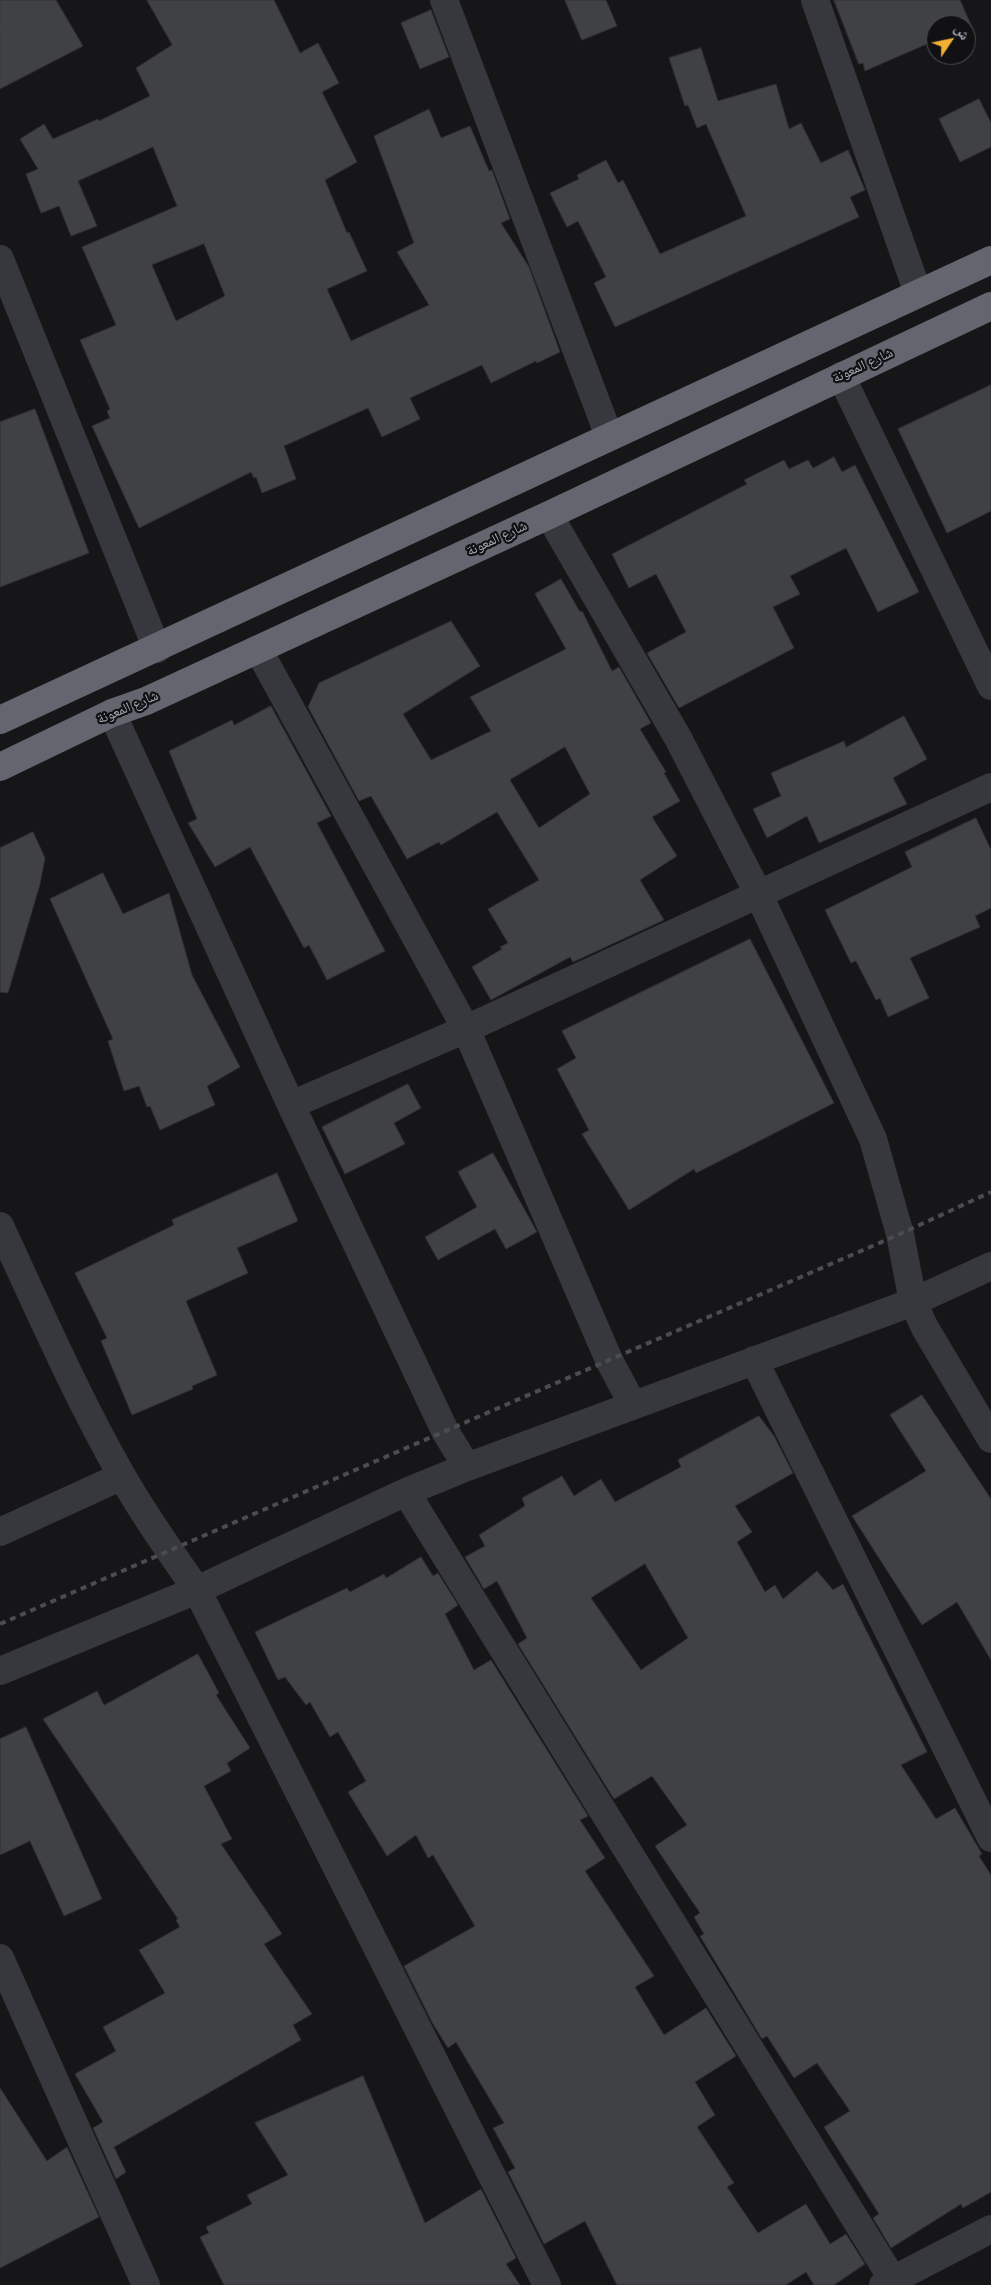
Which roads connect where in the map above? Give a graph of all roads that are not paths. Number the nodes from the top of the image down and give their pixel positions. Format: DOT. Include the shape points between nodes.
graph roads {
  1 [pos="444,0"];
  2 [pos="816,0"];
  3 [pos="0,259"];
  4 [pos="991,260"];
  5 [pos="918,293"];
  6 [pos="991,306"];
  7 [pos="842,376"];
  8 [pos="609,436"];
  9 [pos="549,515"];
  10 [pos="157,648"];
  11 [pos="258,649"];
  12 [pos="991,686"];
  13 [pos="112,713"];
  14 [pos="0,720"];
  15 [pos="0,767"];
  16 [pos="991,787"];
  17 [pos="758,893"];
  18 [pos="466,1029"];
  19 [pos="291,1105"];
  20 [pos="0,1226"];
  21 [pos="991,1266"];
  22 [pos="913,1302"];
  23 [pos="754,1360"];
  24 [pos="633,1405"];
  25 [pos="991,1439"];
  26 [pos="467,1467"];
  27 [pos="122,1476"];
  28 [pos="406,1492"];
  29 [pos="0,1532"];
  30 [pos="197,1590"];
  31 [pos="0,1671"];
  32 [pos="991,1838"];
  33 [pos="0,1958"];
  34 [pos="991,2229"];
  35 [pos="891,2283"];
  36 [pos="146,2285"];
  37 [pos="547,2285"];
  1 -- 8 [label="street"];
  2 -- 5 [label="street"];
  3 -- 10 [label="street"];
  4 -- 5 [label="highway"];
  5 -- 8 [label="highway"];
  6 -- 7 [label="highway, شارع المعونة"];
  7 -- 9 [label="highway, شارع المعونة"];
  7 -- 12 [label="street"];
  8 -- 10 [label="highway"];
  9 -- 11 [label="highway, شارع المعونة"];
  9 -- 17 [label="street" via="678,738"];
  10 -- 14 [label="highway"];
  11 -- 13 [label="highway, شارع المعونة" via="146,701"];
  11 -- 18 [label="street"];
  13 -- 15 [label="highway, شارع المعونة"];
  13 -- 19 [label="street"];
  16 -- 17 [label="street"];
  17 -- 18 [label="street"];
  17 -- 22 [label="street" via="873,1139 900,1234"];
  18 -- 19 [label="street"];
  18 -- 24 [label="street" via="609,1360"];
  19 -- 26 [label="street" via="445,1431"];
  20 -- 27 [label="street" via="56,1347"];
  21 -- 22 [label="street"];
  22 -- 23 [label="street"];
  22 -- 25 [label="street"];
  23 -- 24 [label="street"];
  23 -- 32 [label="street"];
  24 -- 26 [label="street"];
  26 -- 28 [label="street"];
  27 -- 29 [label="street"];
  27 -- 30 [label="street"];
  28 -- 30 [label="street"];
  28 -- 35 [label="street"];
  30 -- 31 [label="street"];
  30 -- 37 [label="street"];
  33 -- 36 [label="street"];
  34 -- 35 [label="street"];
}
